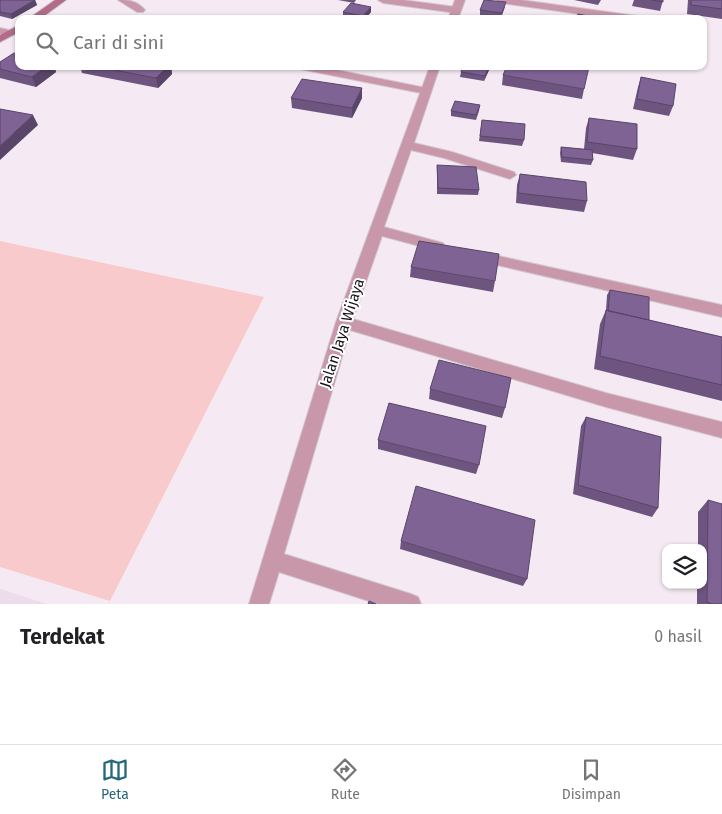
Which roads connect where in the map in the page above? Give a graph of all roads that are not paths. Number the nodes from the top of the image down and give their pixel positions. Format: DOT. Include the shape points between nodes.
graph roads {
  1 [pos="61,0"];
  2 [pos="123,0"];
  3 [pos="383,0"];
  4 [pos="460,0"];
  5 [pos="500,0"];
  6 [pos="140,10"];
  7 [pos="38,15"];
  8 [pos="454,15"];
  9 [pos="608,15"];
  10 [pos="15,30"];
  11 [pos="0,31"];
  12 [pos="0,39"];
  13 [pos="320,70"];
  14 [pos="434,70"];
  15 [pos="426,91"];
  16 [pos="407,145"];
  17 [pos="510,175"];
  18 [pos="377,230"];
  19 [pos="722,311"];
  20 [pos="344,322"];
  21 [pos="722,430"];
  22 [pos="272,560"];
  23 [pos="260,604"];
  24 [pos="411,604"];
  1 -- 7 [label="street"];
  2 -- 6 [label="street"];
  3 -- 8 [label="street"];
  4 -- 8 [label="street"];
  5 -- 9 [label="street"];
  10 -- 11 [label="street"];
  10 -- 12 [label="street"];
  13 -- 15 [label="street"];
  14 -- 15 [label="street, Jalan Jaya Wijaya"];
  15 -- 16 [label="street, Jalan Jaya Wijaya"];
  16 -- 17 [label="street"];
  16 -- 18 [label="street, Jalan Jaya Wijaya"];
  18 -- 19 [label="street" via="614,289"];
  18 -- 20 [label="street, Jalan Jaya Wijaya"];
  20 -- 21 [label="street" via="606,400"];
  20 -- 22 [label="street, Jalan Jaya Wijaya"];
  22 -- 23 [label="street, Jalan Jaya Wijaya"];
  22 -- 24 [label="street"];
}
